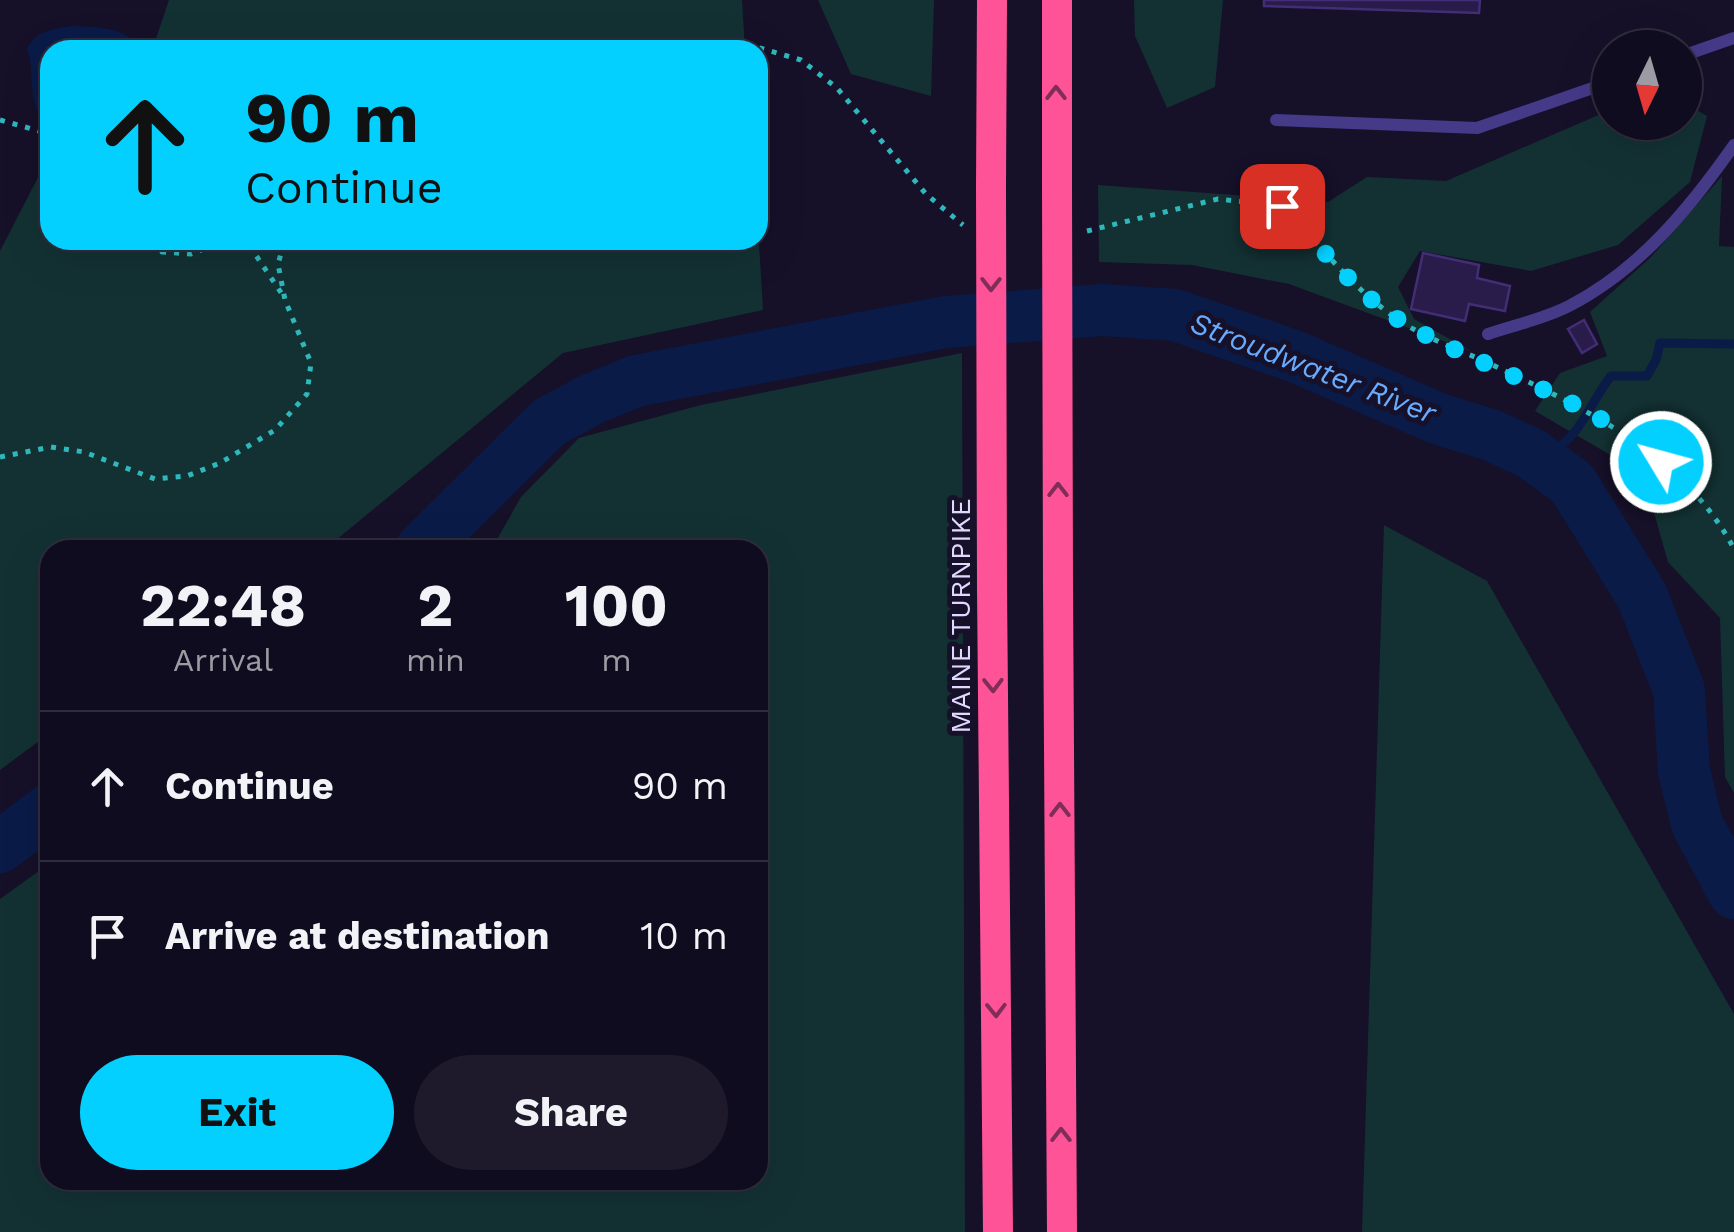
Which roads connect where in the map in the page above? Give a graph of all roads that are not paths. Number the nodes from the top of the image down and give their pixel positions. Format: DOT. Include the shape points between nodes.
graph roads {
  1 [pos="992,0"];
  2 [pos="1057,0"];
  3 [pos="1734,38"];
  4 [pos="1702,49"];
  5 [pos="1592,88"];
  6 [pos="1276,120"];
  7 [pos="1734,146"];
  8 [pos="1488,334"];
  9 [pos="998,1232"];
  10 [pos="1062,1232"];
  1 -- 9 [label="highway, MAINE TURNPIKE, one-way, bridge"];
  10 -- 2 [label="highway, one-way, bridge"];
  3 -- 4 [label="lane"];
  5 -- 6 [label="lane" via="1477,128"];
  7 -- 8 [label="lane" via="1694,202 1620,276 1566,308"];
}
